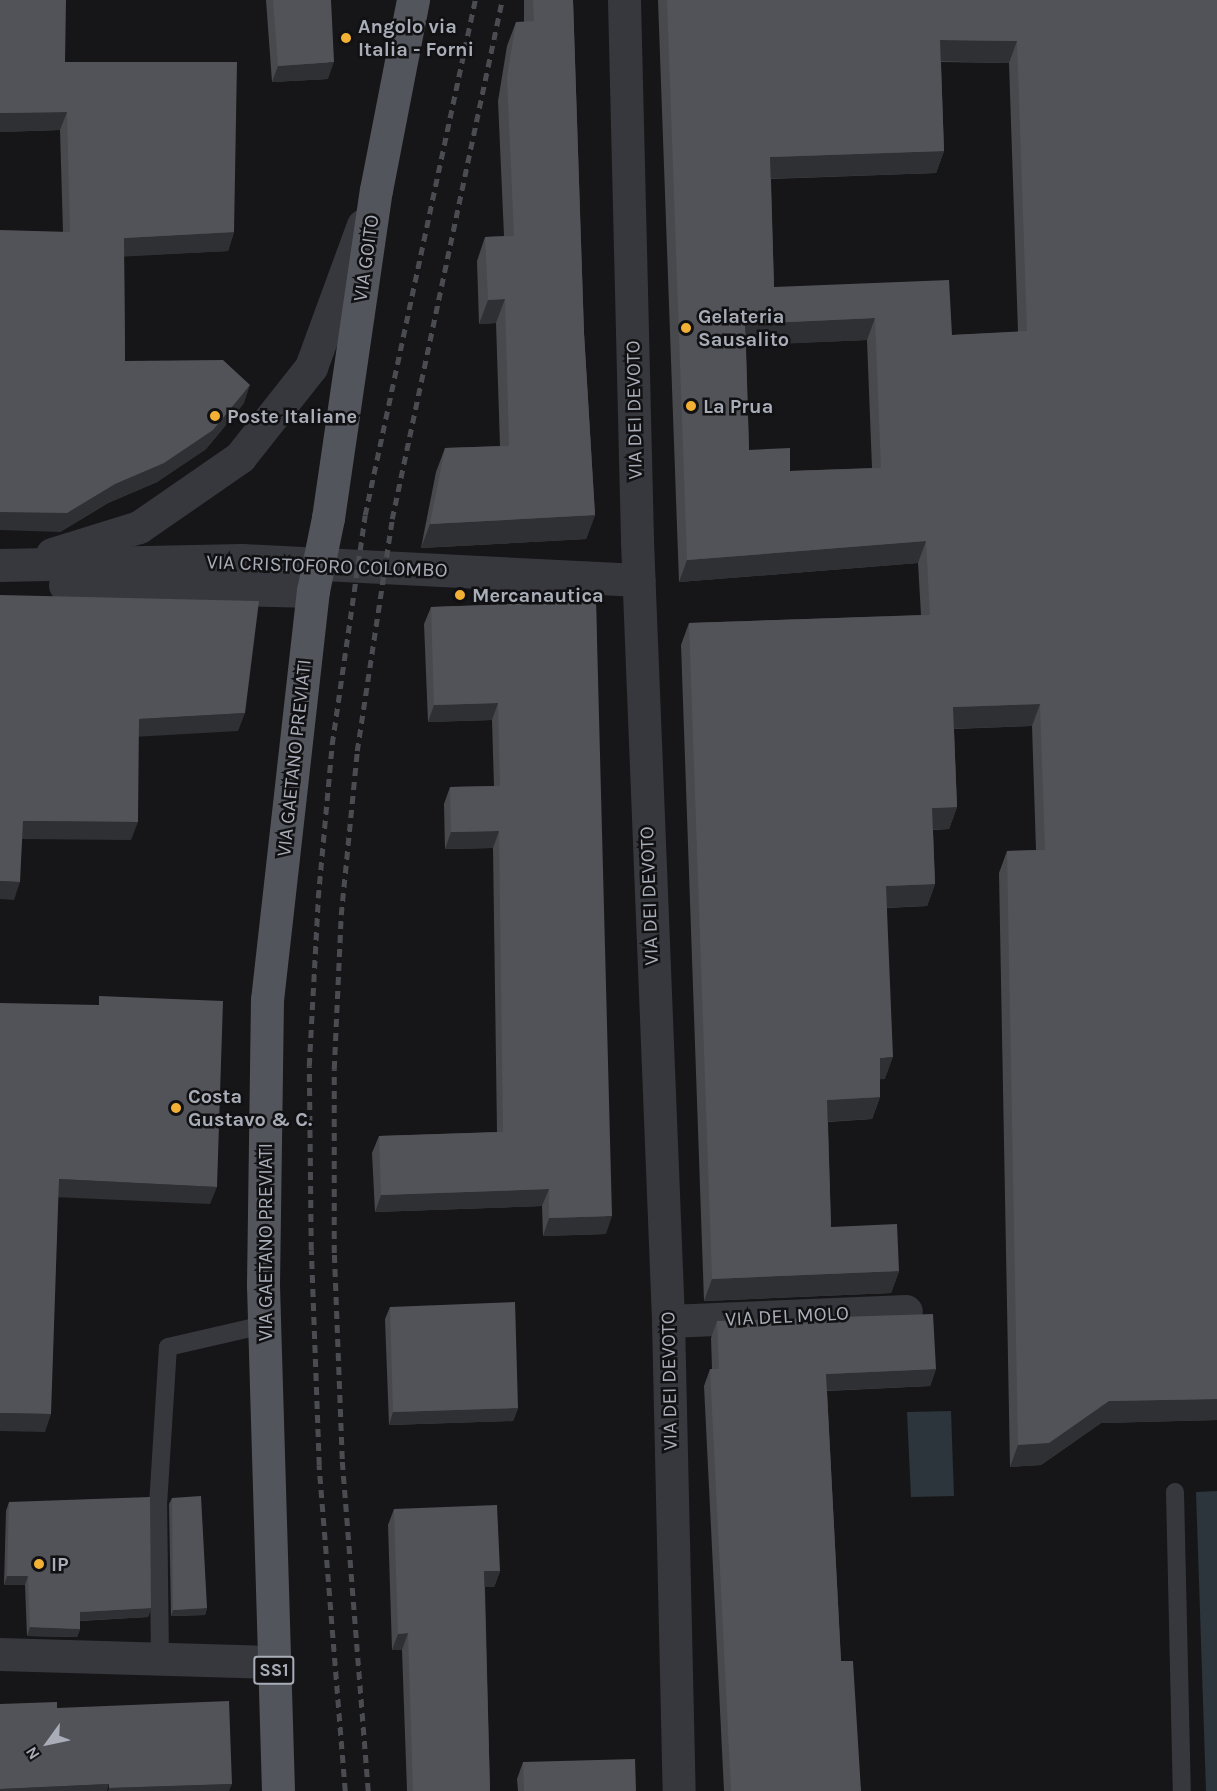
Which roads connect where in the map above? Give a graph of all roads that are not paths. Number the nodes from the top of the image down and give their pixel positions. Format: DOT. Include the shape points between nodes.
graph roads {
  1 [pos="413,0"];
  2 [pos="624,0"];
  3 [pos="376,190"];
  4 [pos="327,518"];
  5 [pos="8,566"];
  6 [pos="638,580"];
  7 [pos="313,591"];
  8 [pos="906,1311"];
  9 [pos="668,1321"];
  10 [pos="264,1325"];
  11 [pos="1175,1492"];
  12 [pos="0,1654"];
  13 [pos="160,1659"];
  14 [pos="274,1662"];
  15 [pos="278,1791"];
  16 [pos="679,1791"];
  17 [pos="1182,1791"];
  1 -- 3 [label="main road, VIA GOITO"];
  2 -- 6 [label="street, VIA DEI DEVOTO"];
  3 -- 4 [label="main road, VIA GOITO"];
  3 -- 5 [label="street" via="311,366 240,457 139,527"];
  4 -- 7 [label="main road, VIA GAETANO PREVIATI, bridge"];
  5 -- 6 [label="street, VIA CRISTOFORO COLOMBO" via="242,560"];
  5 -- 7 [label="street, VIA CRISTOFORO COLOMBO" via="68,586"];
  6 -- 9 [label="street, VIA DEI DEVOTO"];
  7 -- 10 [label="main road, VIA GAETANO PREVIATI / SS1" via="267,1000"];
  8 -- 9 [label="street, VIA DEL MOLO"];
  9 -- 16 [label="street, VIA DEI DEVOTO"];
  10 -- 13 [label="lane" via="168,1347 158,1505"];
  10 -- 14 [label="main road, VIA GAETANO PREVIATI / SS1"];
  11 -- 17 [label="lane"];
  12 -- 13 [label="street"];
  13 -- 14 [label="street"];
  14 -- 15 [label="main road, VIA GAETANO PREVIATI / SS1"];
}
